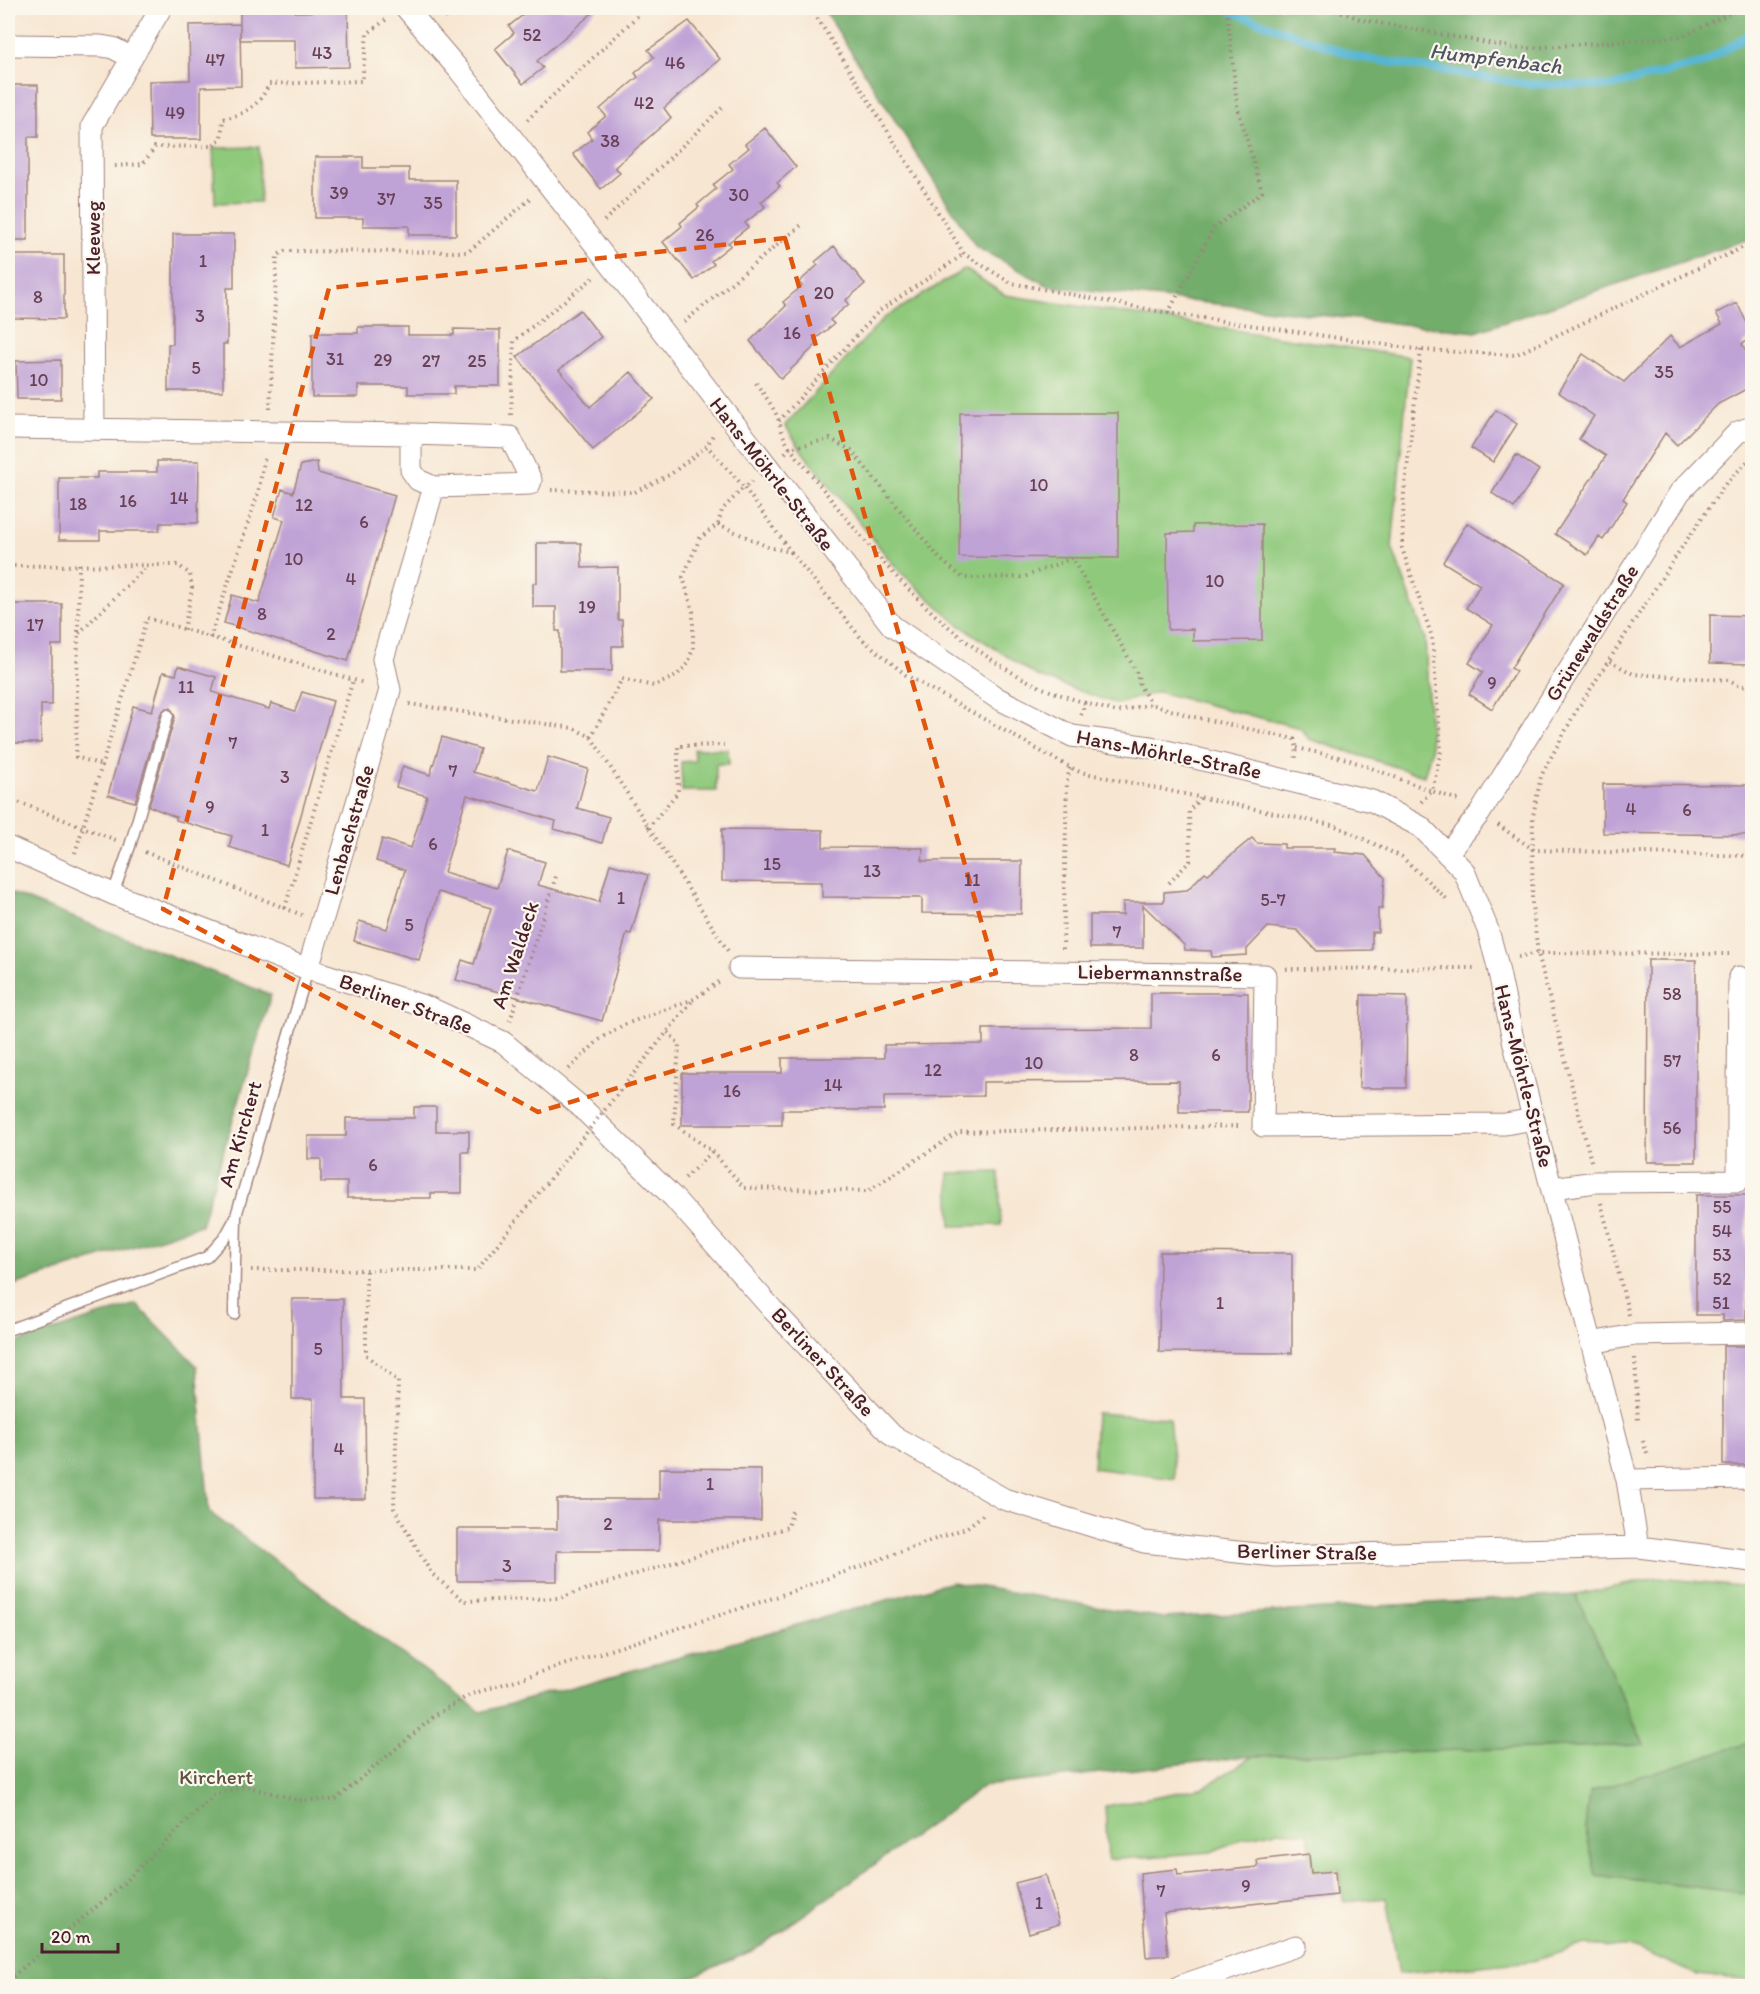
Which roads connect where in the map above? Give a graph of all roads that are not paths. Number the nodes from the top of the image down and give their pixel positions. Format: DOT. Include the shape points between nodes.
graph roads {
  1 [pos="161,8"];
  2 [pos="406,8"];
  3 [pos="8,45"];
  4 [pos="132,58"];
  5 [pos="1752,427"];
  6 [pos="10,428"];
  7 [pos="94,429"];
  8 [pos="411,434"];
  9 [pos="434,487"];
  10 [pos="168,715"];
  11 [pos="8,848"];
  12 [pos="1447,854"];
  13 [pos="113,894"];
  14 [pos="739,968"];
  15 [pos="308,969"];
  16 [pos="1739,977"];
  17 [pos="1745,1093"];
  18 [pos="1534,1119"];
  19 [pos="1552,1188"];
  20 [pos="236,1216"];
  21 [pos="234,1314"];
  22 [pos="8,1330"];
  23 [pos="1752,1333"];
  24 [pos="1591,1342"];
  25 [pos="1752,1478"];
  26 [pos="1627,1480"];
  27 [pos="1638,1547"];
  28 [pos="1752,1560"];
  29 [pos="1296,1946"];
  30 [pos="1180,1986"];
  1 -- 4 [label="street, Kleeweg"];
  2 -- 12 [label="street, Hans-Möhrle-Straße" via="892,626 997,698 1072,736 1150,747 1372,801 1421,827"];
  3 -- 4 [label="street" via="101,46"];
  4 -- 7 [label="street, Kleeweg" via="92,126"];
  5 -- 12 [label="street, Grünewaldstraße" via="1738,432 1680,492 1480,813"];
  6 -- 7 [label="street"];
  7 -- 8 [label="street"];
  8 -- 9 [label="street" via="411,470 418,480"];
  8 -- 9 [label="street" via="510,437 531,480 528,486"];
  9 -- 15 [label="street, Lenbachstraße" via="383,659 390,690"];
  10 -- 13 [label="lane"];
  11 -- 13 [label="street, Berliner Straße"];
  12 -- 18 [label="street, Hans-Möhrle-Straße" via="1464,871 1488,930"];
  13 -- 15 [label="street, Berliner Straße"];
  14 -- 18 [label="street, Liebermannstraße" via="1265,975 1263,1126 1505,1124"];
  15 -- 20 [label="lane, Am Kirchert"];
  15 -- 27 [label="street, Berliner Straße" via="430,1008 503,1042 579,1106 669,1194 893,1436 1004,1499 1144,1542 1275,1556"];
  16 -- 17 [label="street"];
  17 -- 19 [label="street" via="1738,1181 1596,1182"];
  18 -- 19 [label="street, Hans-Möhrle-Straße"];
  19 -- 24 [label="street, Hans-Möhrle-Straße"];
  20 -- 21 [label="lane, Am Kirchert"];
  20 -- 22 [label="lane" via="225,1237 207,1257"];
  23 -- 24 [label="street" via="1634,1335"];
  24 -- 26 [label="street, Hans-Möhrle-Straße"];
  25 -- 26 [label="street"];
  26 -- 27 [label="street, Hans-Möhrle-Straße"];
  27 -- 28 [label="street, Berliner Straße"];
  29 -- 30 [label="street"];
}
